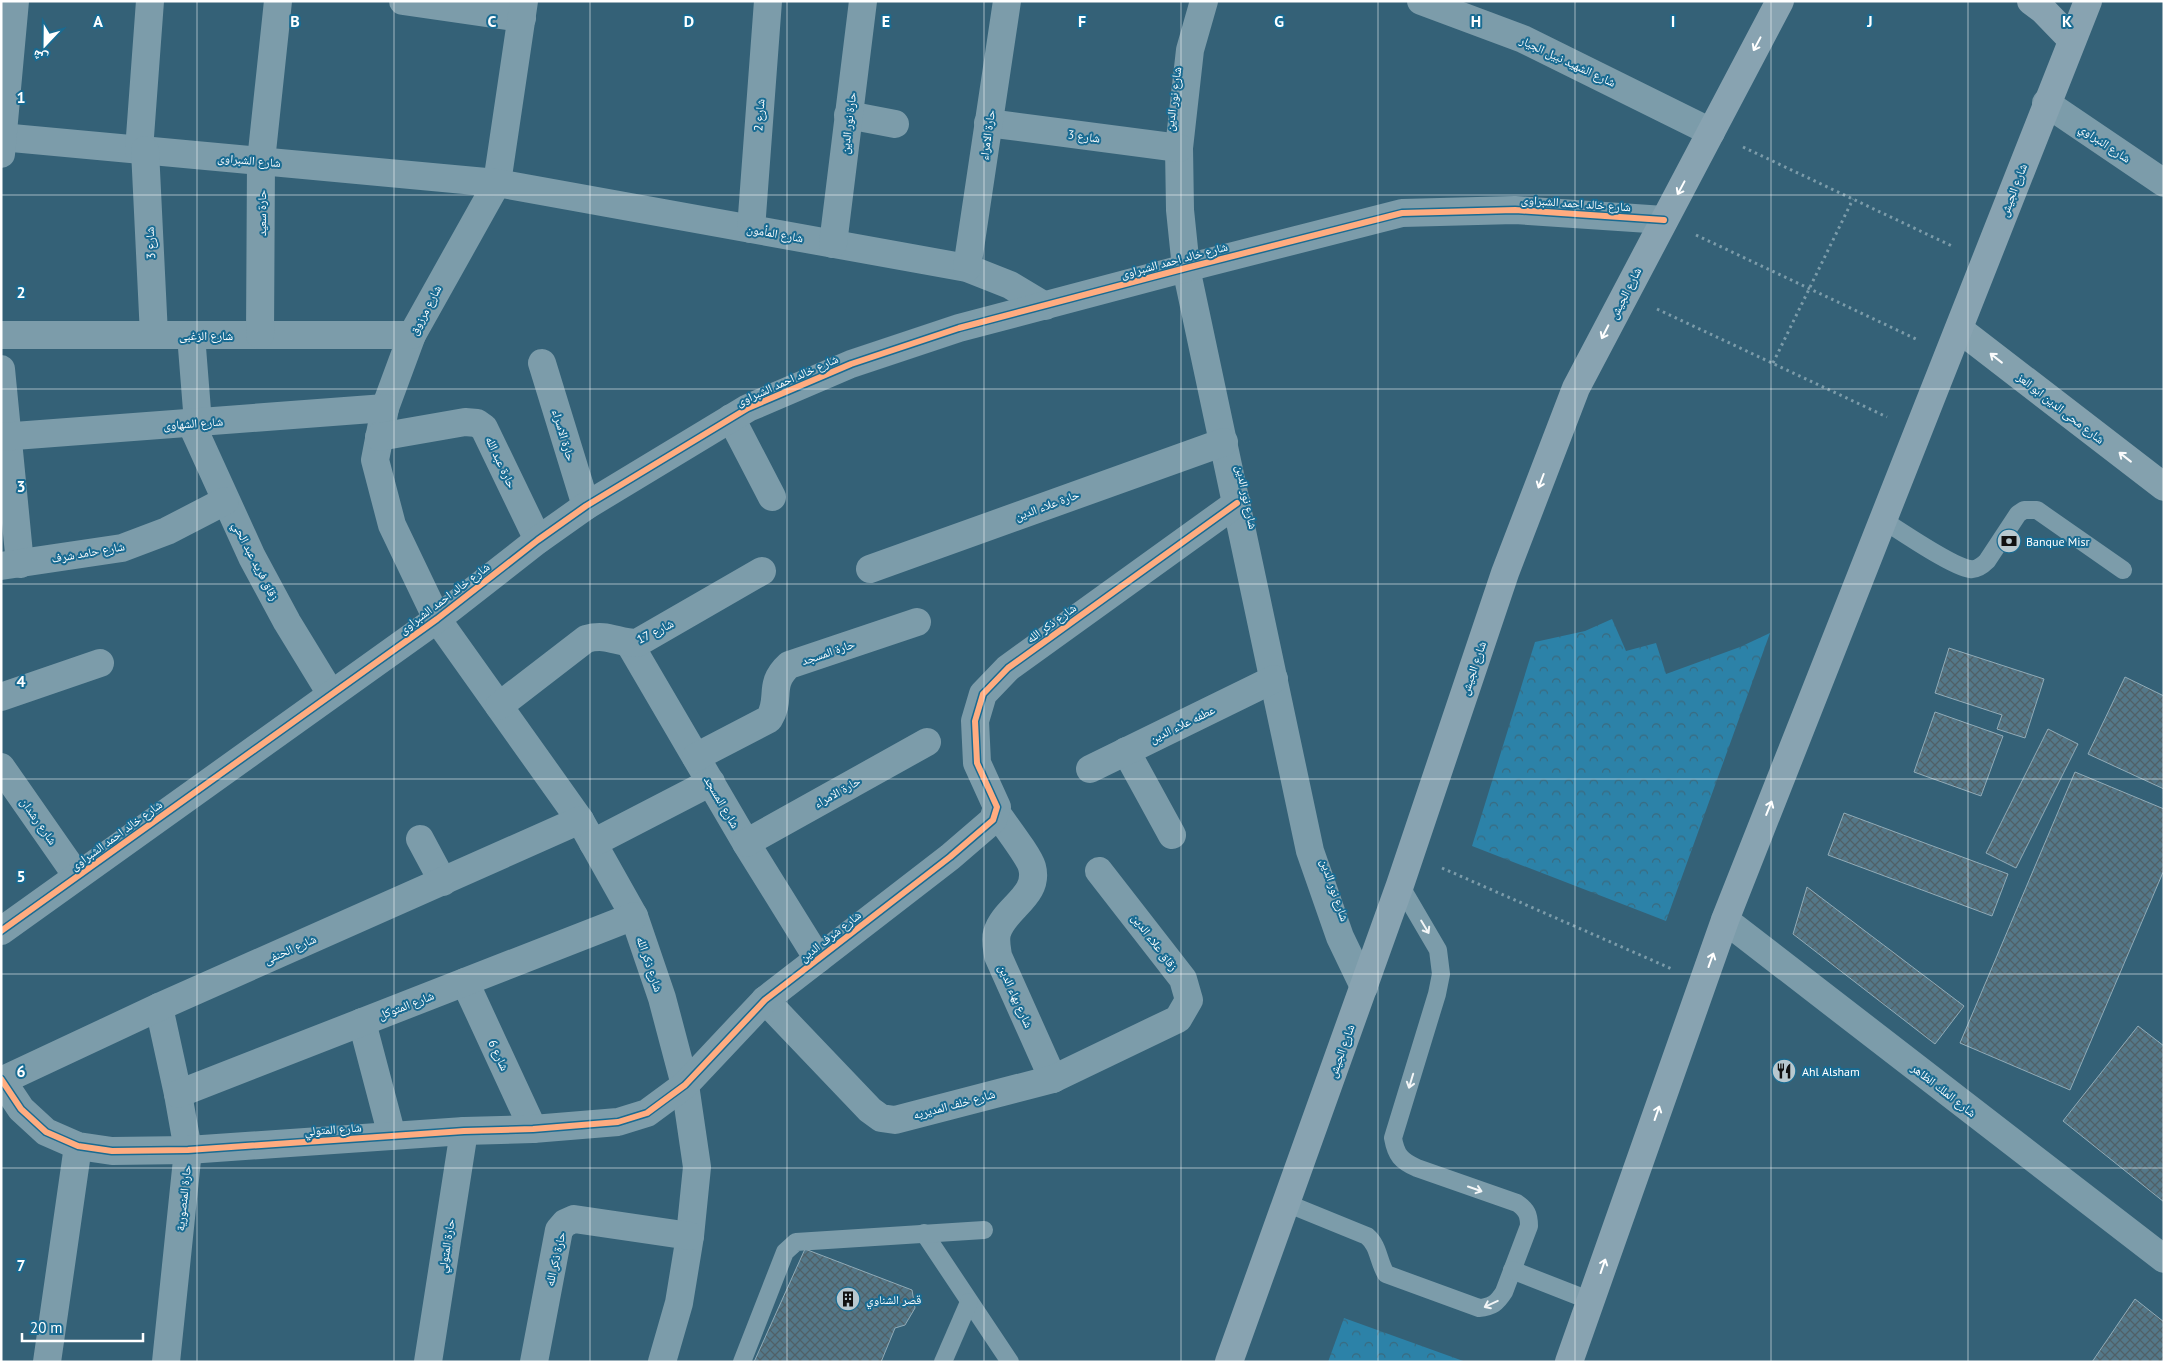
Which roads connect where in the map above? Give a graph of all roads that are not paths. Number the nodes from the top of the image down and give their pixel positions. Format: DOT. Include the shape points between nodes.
graph roads {
  1 [pos="15,1"];
  2 [pos="150,1"];
  3 [pos="278,1"];
  4 [pos="403,1"];
  5 [pos="768,1"];
  6 [pos="863,1"];
  7 [pos="1006,1"];
  8 [pos="1204,1"];
  9 [pos="1421,1"];
  10 [pos="1780,1"];
  11 [pos="2031,1"];
  12 [pos="2088,1"];
  13 [pos="523,10"];
  14 [pos="2072,40"];
  15 [pos="2046,104"];
  16 [pos="848,115"];
  17 [pos="988,123"];
  18 [pos="895,124"];
  19 [pos="1710,132"];
  20 [pos="2,144"];
  21 [pos="1179,148"];
  22 [pos="142,150"];
  23 [pos="261,161"];
  24 [pos="498,183"];
  25 [pos="2164,183"];
  26 [pos="1664,220"];
  27 [pos="751,229"];
  28 [pos="833,244"];
  29 [pos="967,268"];
  30 [pos="1186,268"];
  31 [pos="1045,306"];
  32 [pos="1959,329"];
  33 [pos="1,335"];
  34 [pos="154,335"];
  35 [pos="191,335"];
  36 [pos="260,335"];
  37 [pos="412,335"];
  38 [pos="542,363"];
  39 [pos="1,368"];
  40 [pos="385,408"];
  41 [pos="731,418"];
  42 [pos="195,423"];
  43 [pos="5,437"];
  44 [pos="379,437"];
  45 [pos="1224,442"];
  46 [pos="2164,487"];
  47 [pos="772,496"];
  48 [pos="225,501"];
  49 [pos="1237,503"];
  50 [pos="586,506"];
  51 [pos="1883,520"];
  52 [pos="538,540"];
  53 [pos="11,565"];
  54 [pos="870,569"];
  55 [pos="2123,570"];
  56 [pos="762,571"];
  57 [pos="437,619"];
  58 [pos="916,622"];
  59 [pos="629,643"];
  60 [pos="100,663"];
  61 [pos="1274,679"];
  62 [pos="331,694"];
  63 [pos="1,697"];
  64 [pos="499,706"];
  65 [pos="927,742"];
  66 [pos="1126,751"];
  67 [pos="696,757"];
  68 [pos="1,767"];
  69 [pos="1090,768"];
  70 [pos="711,782"];
  71 [pos="996,812"];
  72 [pos="587,832"];
  73 [pos="1172,835"];
  74 [pos="420,840"];
  75 [pos="746,842"];
  76 [pos="1100,871"];
  77 [pos="78,876"];
  78 [pos="443,882"];
  79 [pos="1400,885"];
  80 [pos="634,916"];
  81 [pos="1725,920"];
  82 [pos="1,931"];
  83 [pos="818,959"];
  84 [pos="465,982"];
  85 [pos="1364,987"];
  86 [pos="765,1000"];
  87 [pos="159,1008"];
  88 [pos="1178,1019"];
  89 [pos="362,1022"];
  90 [pos="1053,1078"];
  91 [pos="1,1080"];
  92 [pos="684,1086"];
  93 [pos="178,1094"];
  94 [pos="533,1129"];
  95 [pos="464,1131"];
  96 [pos="392,1136"];
  97 [pos="78,1146"];
  98 [pos="188,1150"];
  99 [pos="1286,1203"];
  100 [pos="984,1230"];
  101 [pos="924,1233"];
  102 [pos="690,1236"];
  103 [pos="2164,1259"];
  104 [pos="1512,1270"];
  105 [pos="1590,1301"];
  106 [pos="969,1302"];
  107 [pos="1240,1331"];
  108 [pos="47,1362"];
  109 [pos="166,1362"];
  110 [pos="428,1362"];
  111 [pos="534,1362"];
  112 [pos="662,1362"];
  113 [pos="742,1362"];
  114 [pos="944,1362"];
  115 [pos="1010,1362"];
  116 [pos="1229,1362"];
  117 [pos="1240,1362"];
  118 [pos="1569,1362"];
  1 -- 20 [label="street"];
  2 -- 22 [label="street, شارع 3"];
  3 -- 23 [label="street, حارة سعيد"];
  4 -- 13 [label="street"];
  5 -- 27 [label="street, شارع 2"];
  6 -- 16 [label="street, حارة نور الدين"];
  7 -- 17 [label="street, حارة الامراء"];
  8 -- 21 [label="street, شارع نور الدين" via="1190,50"];
  9 -- 19 [label="street, شارع الشهيد نبيل الجيار" via="1523,39"];
  10 -- 19 [label="main road, شارع الجيش, one-way"];
  11 -- 14 [label="main road"];
  12 -- 14 [label="main road, شارع الجيش"];
  13 -- 24 [label="street, شارع مرزوق"];
  14 -- 15 [label="main road, شارع الجيش"];
  15 -- 25 [label="street, شارع النبراوي"];
  15 -- 32 [label="main road, شارع الجيش"];
  16 -- 18 [label="street"];
  16 -- 28 [label="street, حارة نور الدين"];
  17 -- 21 [label="street, شارع 3"];
  17 -- 29 [label="street, حارة الامراء"];
  19 -- 26 [label="main road, شارع الجيش, one-way"];
  20 -- 22 [label="street, شارع الشبراوى"];
  21 -- 30 [label="street, شارع نور الدين" via="1180,210"];
  22 -- 23 [label="street, شارع الشبراوى"];
  22 -- 34 [label="street, شارع 3"];
  23 -- 24 [label="street, شارع الشبراوى"];
  23 -- 36 [label="street, حارة سعيد"];
  24 -- 27 [label="street, شارع المأمون"];
  24 -- 37 [label="street, شارع مرزوق"];
  26 -- 30 [label="street, شارع خالد احمد الشبراوى" via="1515,210 1402,213"];
  26 -- 79 [label="main road, شارع الجيش, one-way" via="1576,388 1505,573"];
  27 -- 28 [label="street, شارع المأمون"];
  28 -- 29 [label="street, شارع المأمون"];
  29 -- 31 [label="street, شارع المأمون" via="1010,285"];
  30 -- 31 [label="street, شارع خالد احمد الشبراوى"];
  30 -- 45 [label="street, شارع نور الدين"];
  31 -- 41 [label="street, شارع خالد احمد الشبراوى" via="959,328 851,364"];
  46 -- 32 [label="main road, شارع محى الدين ابو العز, one-way"];
  32 -- 51 [label="main road, شارع الجيش"];
  33 -- 34 [label="street, شارع الزغبى"];
  34 -- 35 [label="street, شارع الزغبى"];
  35 -- 36 [label="street, شارع الزغبى"];
  35 -- 42 [label="street, زقاق فريد عبد الحي"];
  36 -- 37 [label="street, شارع الزغبى"];
  37 -- 40 [label="street, شارع مرزوق"];
  38 -- 50 [label="street, حارة الاسراء"];
  39 -- 43 [label="street"];
  40 -- 42 [label="street, شارع الشهاوى"];
  40 -- 44 [label="street, شارع مرزوق"];
  41 -- 47 [label="street"];
  41 -- 50 [label="street, شارع خالد احمد الشبراوى"];
  42 -- 43 [label="street, شارع الشهاوى"];
  42 -- 48 [label="street, زقاق فريد عبد الحي"];
  43 -- 53 [label="street"];
  44 -- 52 [label="street, حارة عبد الله" via="465,422 477,423 484,428"];
  44 -- 57 [label="street, شارع مرزوق" via="375,460 392,525"];
  45 -- 49 [label="street, شارع نور الدين"];
  45 -- 54 [label="street, حارة علاء الدين"];
  48 -- 53 [label="street, شارع حامد شرف" via="167,531 122,548"];
  48 -- 62 [label="street, زقاق فريد عبد الحي" via="283,614"];
  49 -- 61 [label="street, شارع نور الدين"];
  49 -- 71 [label="street, شارع ذكر الله" via="1008,668 983,694 975,721 977,763 997,807"];
  50 -- 52 [label="street, شارع خالد احمد الشبراوى"];
  51 -- 55 [label="lane" via="1963,567 1972,569 1987,561 2018,514 2024,510 2037,510"];
  81 -- 51 [label="main road, شارع الجيش, one-way"];
  52 -- 57 [label="street, شارع خالد احمد الشبراوى"];
  56 -- 59 [label="street, شارع 17" via="637,643"];
  57 -- 62 [label="street, شارع خالد احمد الشبراوى"];
  57 -- 64 [label="street, شارع ذكر الله"];
  58 -- 67 [label="street, حارة المسجد" via="789,665 776,680 774,712 769,719"];
  59 -- 64 [label="street, شارع 17" via="599,635 586,639"];
  59 -- 67 [label="street, شارع المسجد"];
  60 -- 63 [label="street"];
  61 -- 66 [label="street, عطفه علاء الدين"];
  61 -- 85 [label="street, شارع نور الدين" via="1310,851 1340,937"];
  62 -- 77 [label="street, شارع خالد احمد الشبراوى"];
  64 -- 72 [label="street, شارع ذكر الله"];
  65 -- 75 [label="street, حارة الامراء"];
  66 -- 69 [label="street, عطفه علاء الدين"];
  66 -- 73 [label="street"];
  67 -- 70 [label="street, شارع المسجد"];
  68 -- 77 [label="street, شارع رشدان"];
  70 -- 72 [label="street, شارع الحنفى"];
  70 -- 75 [label="street, شارع المسجد"];
  71 -- 83 [label="street, شارع شرف الدين" via="993,820 950,857"];
  71 -- 90 [label="street, شارع بهاء الدين" via="1032,866 1033,880 1029,893 1004,918 997,932 998,956"];
  72 -- 78 [label="street, شارع الحنفى"];
  72 -- 80 [label="street, شارع ذكر الله"];
  74 -- 78 [label="street"];
  75 -- 83 [label="street, شارع المسجد"];
  76 -- 88 [label="street, زقاق علاء الدين" via="1183,979 1189,1000"];
  77 -- 82 [label="street, شارع خالد احمد الشبراوى"];
  78 -- 87 [label="street, شارع الحنفى"];
  79 -- 85 [label="main road, شارع الجيش"];
  79 -- 104 [label="lane, one-way" via="1438,950 1441,974 1393,1138 1395,1152 1404,1162 1417,1168 1517,1203 1525,1209 1529,1226"];
  80 -- 84 [label="street, شارع المتوكل"];
  80 -- 92 [label="street, شارع ذكر الله" via="662,998"];
  81 -- 103 [label="street, شارع الملك الظاهر"];
  105 -- 81 [label="main road, شارع الجيش, one-way"];
  83 -- 86 [label="street, شارع شرف الدين"];
  84 -- 89 [label="street, شارع المتوكل"];
  84 -- 94 [label="street, شارع 6"];
  85 -- 99 [label="main road, شارع الجيش"];
  86 -- 90 [label="street, شارع خلف المديريه" via="881,1118 895,1120"];
  86 -- 92 [label="street, شارع شرف الدين"];
  87 -- 91 [label="street, شارع الحنفى"];
  87 -- 93 [label="street, حارة المنصورية"];
  88 -- 90 [label="street, شارع خلف المديريه"];
  89 -- 93 [label="street, شارع المتوكل"];
  89 -- 96 [label="street"];
  91 -- 97 [label="street, شارع المتولي" via="21,1110 46,1132"];
  92 -- 94 [label="street, شارع المتولي" via="647,1113 618,1122"];
  92 -- 102 [label="street, شارع ذكر الله" via="697,1167"];
  93 -- 98 [label="street, حارة المنصورية"];
  94 -- 95 [label="street, شارع المتولي"];
  95 -- 96 [label="street, شارع المتولي"];
  95 -- 110 [label="street, حارة المتولي"];
  96 -- 98 [label="street, شارع المتولي"];
  97 -- 98 [label="street, شارع المتولي" via="112,1151"];
  97 -- 108 [label="street"];
  98 -- 109 [label="street, حارة المنصورية"];
  104 -- 99 [label="lane, one-way" via="1498,1301 1490,1307 1479,1308 1386,1274 1374,1242 1367,1236"];
  99 -- 107 [label="main road, شارع الجيش"];
  100 -- 101 [label="lane"];
  101 -- 106 [label="lane"];
  101 -- 113 [label="lane" via="796,1242 785,1252"];
  102 -- 111 [label="street, حارة ذكر الله" via="574,1219 565,1223 560,1230"];
  102 -- 112 [label="street, شارع ذكر الله" via="679,1302"];
  104 -- 105 [label="lane"];
  105 -- 118 [label="main road, شارع الجيش"];
  106 -- 114 [label="lane"];
  106 -- 115 [label="lane"];
  107 -- 116 [label="main road, شارع الجيش"];
  107 -- 117 [label="main road"];
}
